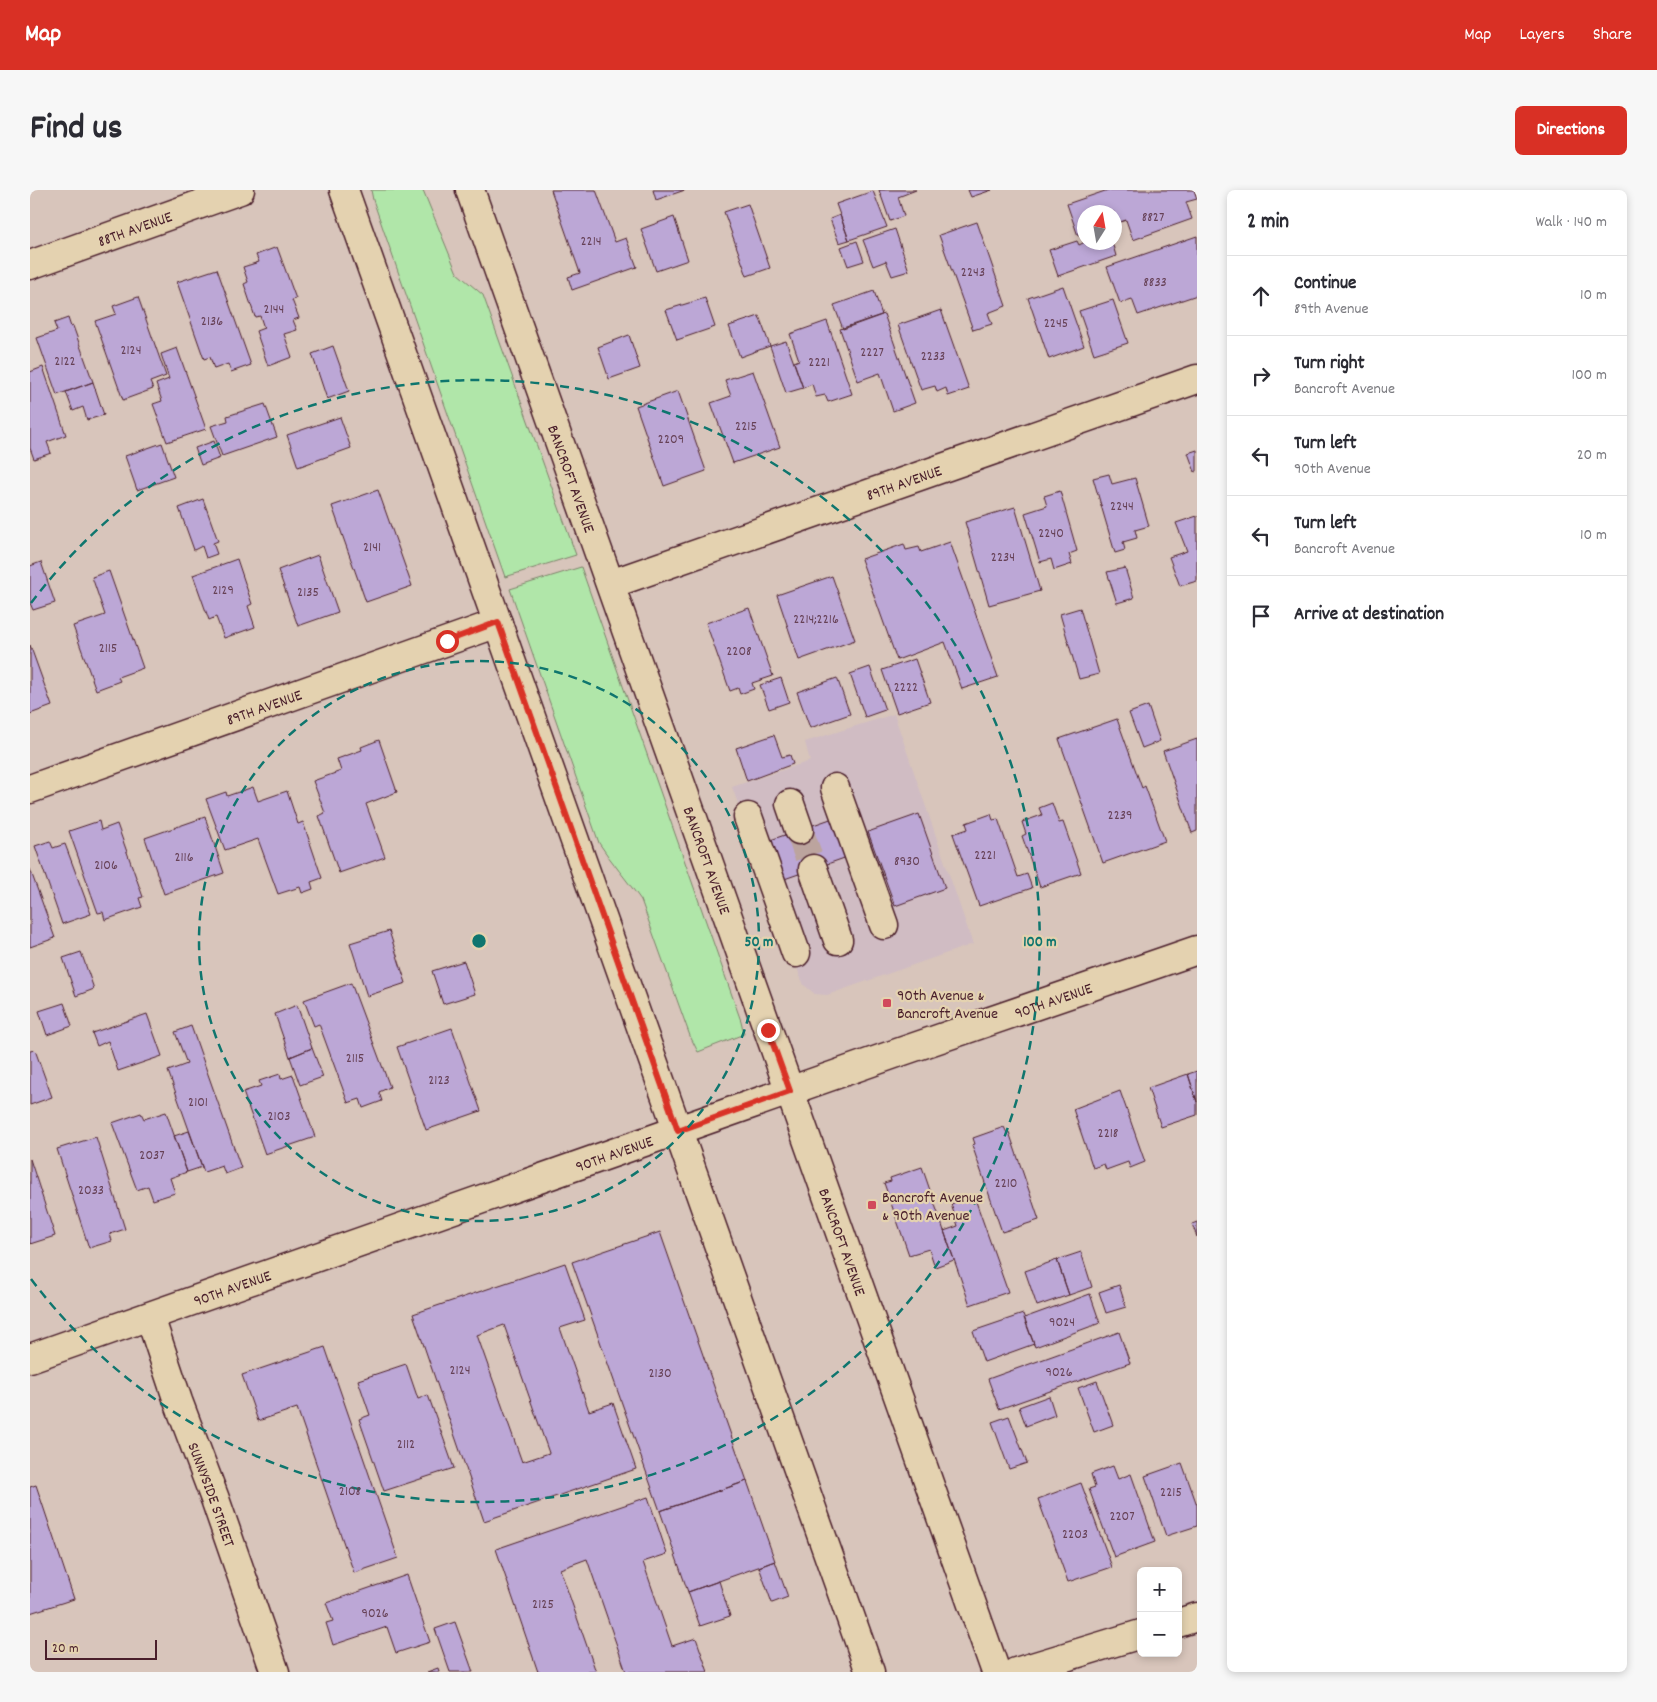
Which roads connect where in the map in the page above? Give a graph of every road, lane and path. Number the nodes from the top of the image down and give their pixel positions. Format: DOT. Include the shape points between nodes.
graph roads {
  1 [pos="240,190"];
  2 [pos="344,190"];
  3 [pos="470,190"];
  4 [pos="30,265"];
  5 [pos="1197,379"];
  6 [pos="611,584"];
  7 [pos="498,622"];
  8 [pos="835,788"];
  9 [pos="30,789"];
  10 [pos="790,804"];
  11 [pos="748,817"];
  12 [pos="799,830"];
  13 [pos="813,869"];
  14 [pos="884,925"];
  15 [pos="838,940"];
  16 [pos="1197,950"];
  17 [pos="796,953"];
  18 [pos="790,1091"];
  19 [pos="678,1131"];
  20 [pos="150,1317"];
  21 [pos="30,1358"];
  22 [pos="1197,1617"];
  23 [pos="1182,1622"];
  24 [pos="1137,1635"];
  25 [pos="275,1672"];
  26 [pos="870,1672"];
  27 [pos="996,1672"];
  28 [pos="1016,1672"];
  1 -- 4 [label="main road, 88TH AVENUE"];
  2 -- 7 [label="main road"];
  3 -- 6 [label="main road, BANCROFT AVENUE"];
  5 -- 6 [label="main road, 89TH AVENUE"];
  6 -- 18 [label="main road, BANCROFT AVENUE"];
  7 -- 9 [label="main road, 89TH AVENUE"];
  7 -- 19 [label="main road"];
  8 -- 14 [label="main road"];
  10 -- 12 [label="main road"];
  11 -- 17 [label="main road"];
  13 -- 15 [label="main road"];
  16 -- 18 [label="main road, 90TH AVENUE"];
  18 -- 19 [label="main road, 90TH AVENUE"];
  18 -- 27 [label="main road, BANCROFT AVENUE"];
  19 -- 20 [label="main road, 90TH AVENUE"];
  19 -- 26 [label="main road"];
  20 -- 21 [label="main road, 90TH AVENUE"];
  20 -- 25 [label="main road, SUNNYSIDE STREET"];
  22 -- 23 [label="main road"];
  24 -- 28 [label="main road"];
}
